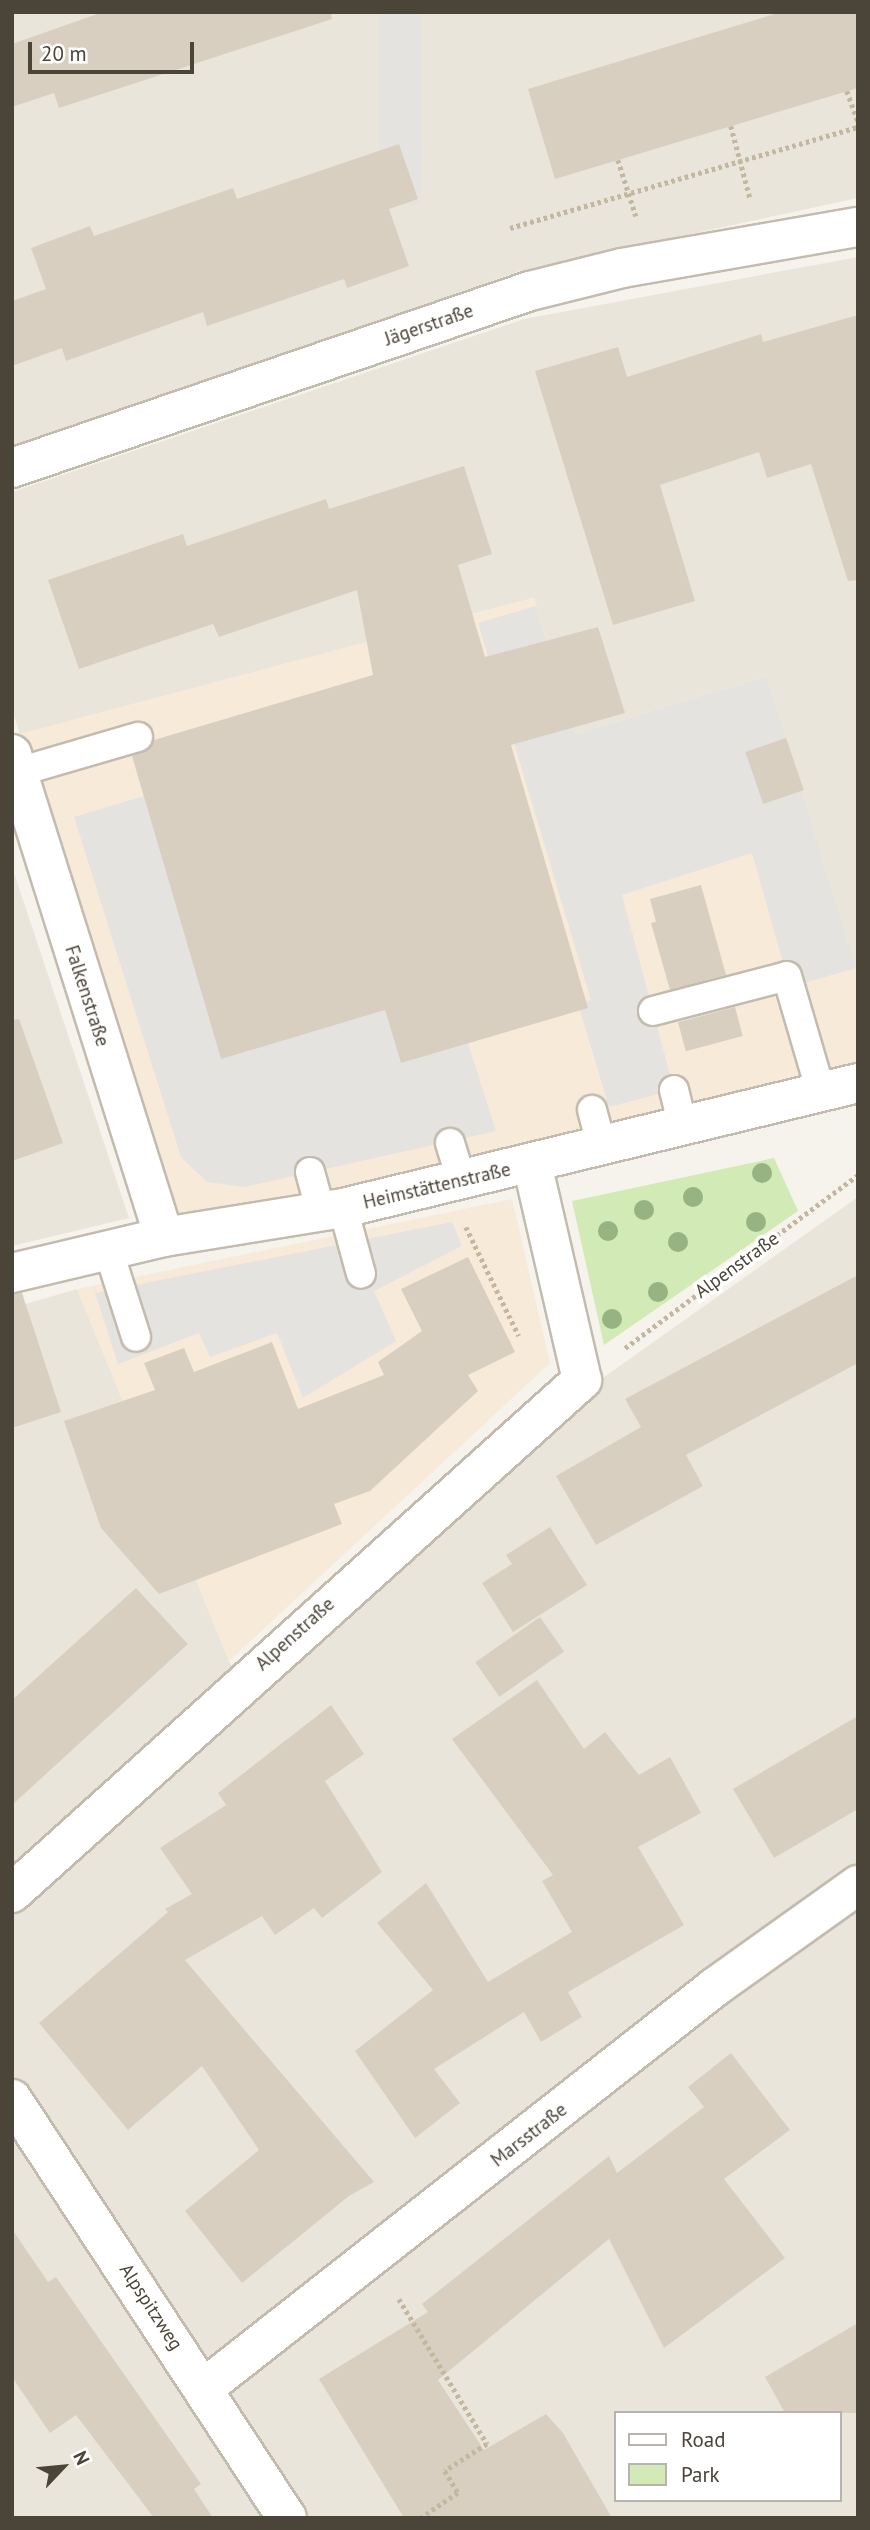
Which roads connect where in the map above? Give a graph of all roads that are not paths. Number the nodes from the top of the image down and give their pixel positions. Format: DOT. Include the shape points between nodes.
graph roads {
  1 [pos="858,227"];
  2 [pos="12,468"];
  3 [pos="138,737"];
  4 [pos="15,763"];
  5 [pos="653,1011"];
  6 [pos="858,1083"];
  7 [pos="674,1090"];
  8 [pos="821,1092"];
  9 [pos="592,1110"];
  10 [pos="683,1127"];
  11 [pos="450,1143"];
  12 [pos="602,1148"];
  13 [pos="532,1164"];
  14 [pos="310,1172"];
  15 [pos="461,1180"];
  16 [pos="332,1210"];
  17 [pos="164,1237"];
  18 [pos="108,1249"];
  19 [pos="12,1273"];
  20 [pos="361,1274"];
  21 [pos="136,1336"];
  22 [pos="858,1885"];
  23 [pos="12,1893"];
  24 [pos="12,2099"];
  25 [pos="204,2388"];
  26 [pos="286,2518"];
  1 -- 2 [label="street, Jägerstraße" via="622,268 530,291"];
  3 -- 4 [label="lane"];
  4 -- 17 [label="street, Falkenstraße"];
  5 -- 8 [label="lane" via="787,976"];
  6 -- 8 [label="street, Heimstättenstraße"];
  7 -- 10 [label="lane"];
  8 -- 10 [label="street, Heimstättenstraße"];
  9 -- 12 [label="lane"];
  10 -- 12 [label="street, Heimstättenstraße"];
  11 -- 15 [label="lane"];
  12 -- 13 [label="street, Heimstättenstraße"];
  13 -- 15 [label="street, Heimstättenstraße"];
  13 -- 23 [label="street, Alpenstraße" via="582,1380"];
  14 -- 16 [label="lane"];
  15 -- 16 [label="street, Heimstättenstraße"];
  16 -- 17 [label="street, Heimstättenstraße"];
  16 -- 20 [label="lane"];
  17 -- 18 [label="street, Heimstättenstraße"];
  18 -- 19 [label="street, Heimstättenstraße"];
  18 -- 21 [label="lane"];
  22 -- 25 [label="street, Marsstraße" via="742,1967"];
  24 -- 25 [label="street, Alpspitzweg"];
  25 -- 26 [label="street, Alpspitzweg"];
}
